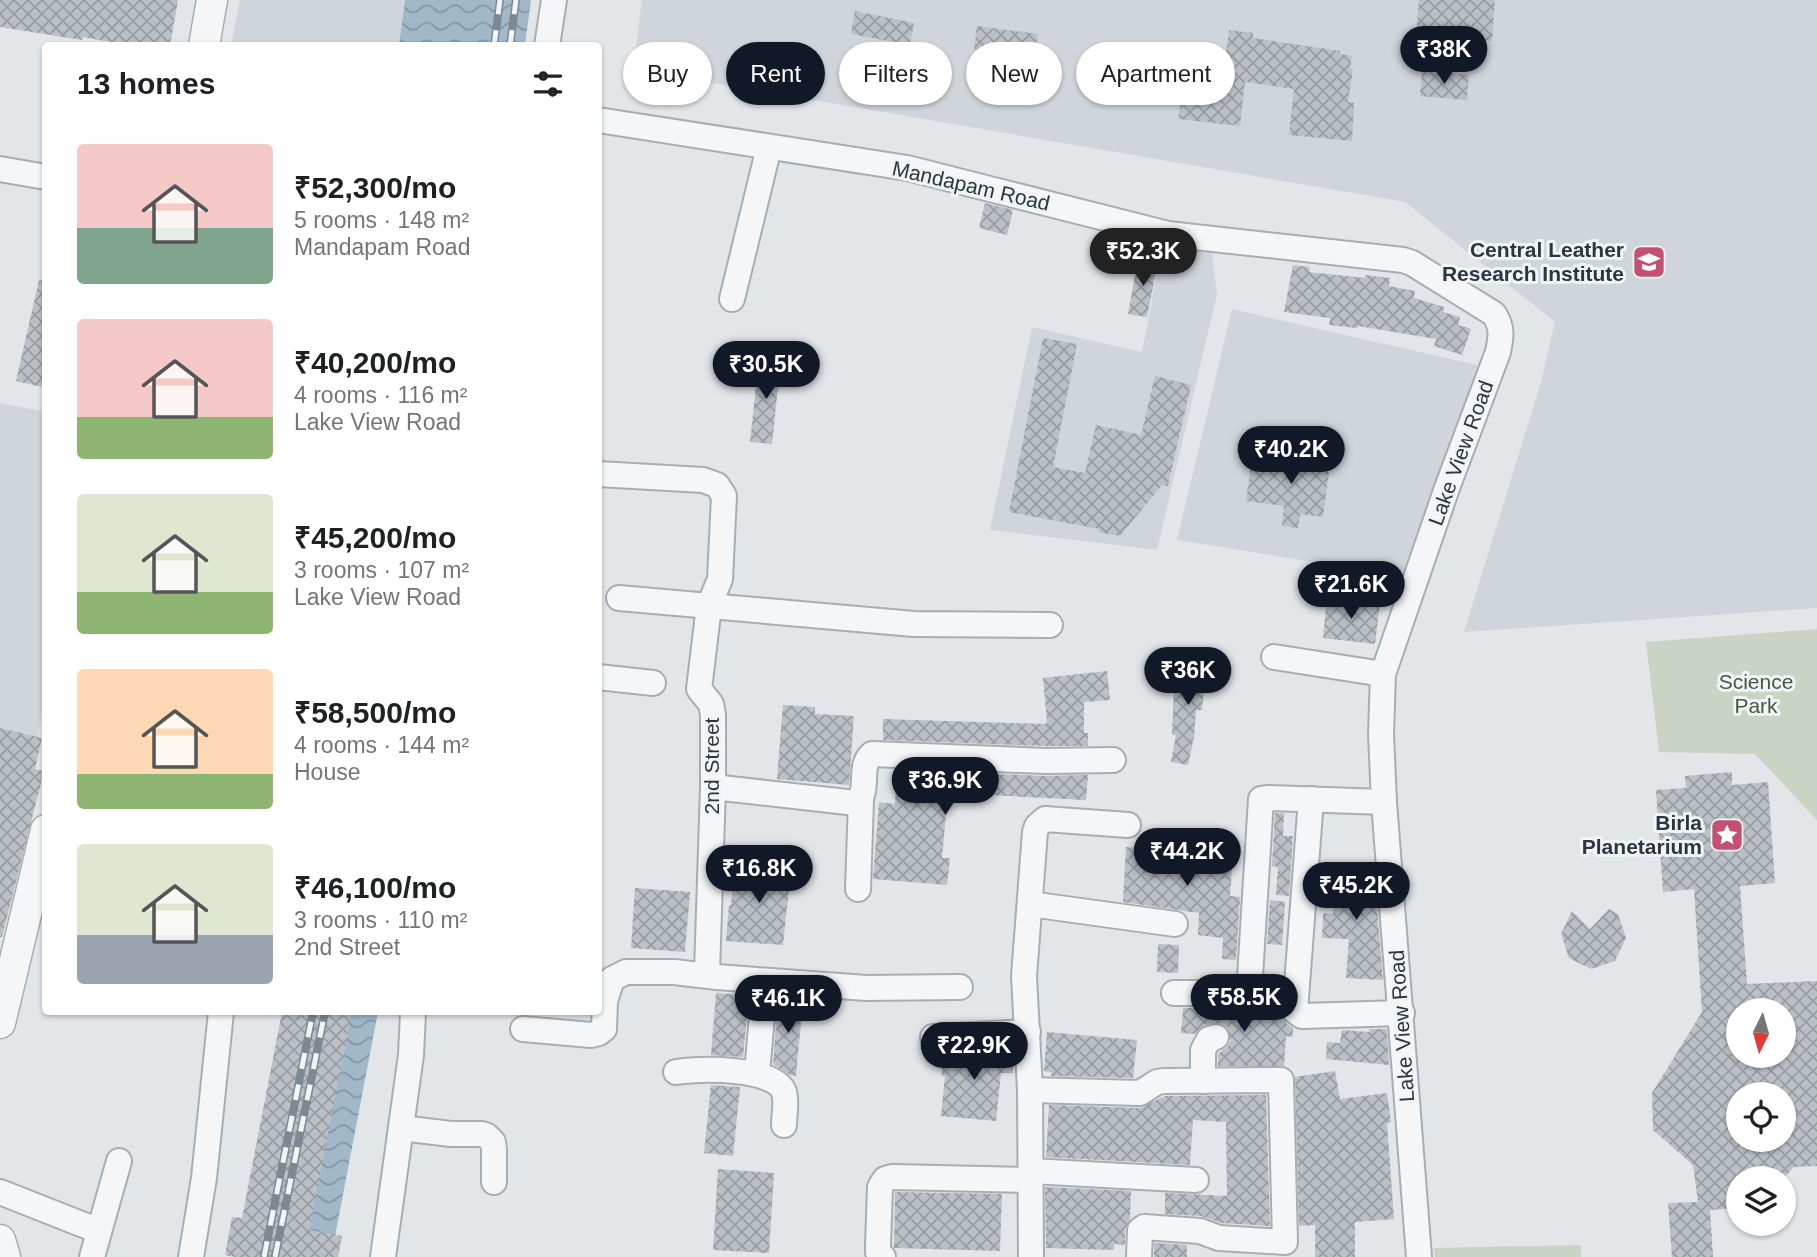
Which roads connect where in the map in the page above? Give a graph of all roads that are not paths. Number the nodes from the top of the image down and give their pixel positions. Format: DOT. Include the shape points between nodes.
graph roads {
  1 [pos="212,0"];
  2 [pos="554,0"];
  3 [pos="205,42"];
  4 [pos="548,42"];
  5 [pos="602,121"];
  6 [pos="769,147"];
  7 [pos="0,169"];
  8 [pos="42,176"];
  9 [pos="732,299"];
  10 [pos="1494,314"];
  11 [pos="602,474"];
  12 [pos="619,598"];
  13 [pos="709,606"];
  14 [pos="1050,625"];
  15 [pos="1274,657"];
  16 [pos="1383,674"];
  17 [pos="602,677"];
  18 [pos="653,683"];
  19 [pos="1113,760"];
  20 [pos="713,787"];
  21 [pos="1311,799"];
  22 [pos="860,800"];
  23 [pos="1384,802"];
  24 [pos="1128,825"];
  25 [pos="42,863"];
  26 [pos="858,889"];
  27 [pos="1031,904"];
  28 [pos="1175,924"];
  29 [pos="712,974"];
  30 [pos="765,981"];
  31 [pos="960,987"];
  32 [pos="1174,993"];
  33 [pos="1402,1013"];
  34 [pos="221,1015"];
  35 [pos="413,1015"];
  36 [pos="0,1023"];
  37 [pos="523,1029"];
  38 [pos="1028,1032"];
  39 [pos="933,1037"];
  40 [pos="1216,1037"];
  41 [pos="677,1072"];
  42 [pos="757,1073"];
  43 [pos="1203,1081"];
  44 [pos="1030,1090"];
  45 [pos="784,1125"];
  46 [pos="401,1128"];
  47 [pos="120,1161"];
  48 [pos="1031,1175"];
  49 [pos="1196,1180"];
  50 [pos="494,1182"];
  51 [pos="0,1192"];
  52 [pos="99,1231"];
  53 [pos="0,1240"];
  54 [pos="5,1257"];
  55 [pos="92,1257"];
  56 [pos="191,1257"];
  57 [pos="383,1257"];
  58 [pos="883,1257"];
  59 [pos="1031,1257"];
  60 [pos="1139,1257"];
  61 [pos="1419,1257"];
  1 -- 3 [label="street"];
  2 -- 4 [label="street"];
  5 -- 6 [label="street, Mandapam Road"];
  6 -- 9 [label="street"];
  6 -- 10 [label="street, Mandapam Road" via="907,168 1168,234 1403,260"];
  7 -- 8 [label="street"];
  10 -- 16 [label="street, Lake View Road" via="1502,335 1498,352"];
  11 -- 13 [label="street, 2nd Street" via="702,480 717,485 724,496 720,579"];
  12 -- 13 [label="street"];
  13 -- 14 [label="street" via="914,624"];
  13 -- 20 [label="street, 2nd Street" via="699,689 713,715"];
  15 -- 16 [label="street"];
  16 -- 23 [label="street, Lake View Road"];
  17 -- 18 [label="street"];
  19 -- 22 [label="street" via="872,754 865,763"];
  20 -- 22 [label="street" via="850,803"];
  20 -- 29 [label="street, 2nd Street"];
  21 -- 23 [label="street"];
  21 -- 32 [label="street" via="1265,798 1260,803 1249,993"];
  21 -- 33 [label="street" via="1295,1011 1302,1016"];
  22 -- 26 [label="street"];
  23 -- 33 [label="street, Lake View Road"];
  24 -- 27 [label="street" via="1054,818 1041,821 1035,832"];
  25 -- 36 [label="street"];
  27 -- 28 [label="street"];
  27 -- 38 [label="street" via="1024,976"];
  29 -- 30 [label="street"];
  29 -- 37 [label="street" via="626,972 612,979 604,1029 599,1033"];
  30 -- 31 [label="street" via="866,988"];
  30 -- 42 [label="street"];
  33 -- 61 [label="street, Lake View Road"];
  34 -- 56 [label="street"];
  35 -- 46 [label="street"];
  38 -- 39 [label="street"];
  38 -- 44 [label="street"];
  40 -- 43 [label="street" via="1203,1050"];
  41 -- 42 [label="street"];
  42 -- 45 [label="street" via="775,1080 784,1092"];
  43 -- 44 [label="street" via="1157,1082 1140,1093"];
  43 -- 60 [label="street" via="1282,1082 1286,1239 1280,1243 1219,1238 1200,1231 1144,1227"];
  44 -- 48 [label="street"];
  46 -- 50 [label="street" via="488,1136 493,1142"];
  46 -- 57 [label="street"];
  47 -- 52 [label="street"];
  48 -- 49 [label="street"];
  48 -- 58 [label="street" via="885,1179 880,1187 878,1245"];
  48 -- 59 [label="street"];
  51 -- 52 [label="street"];
  52 -- 55 [label="street"];
  53 -- 54 [label="street"];
}
